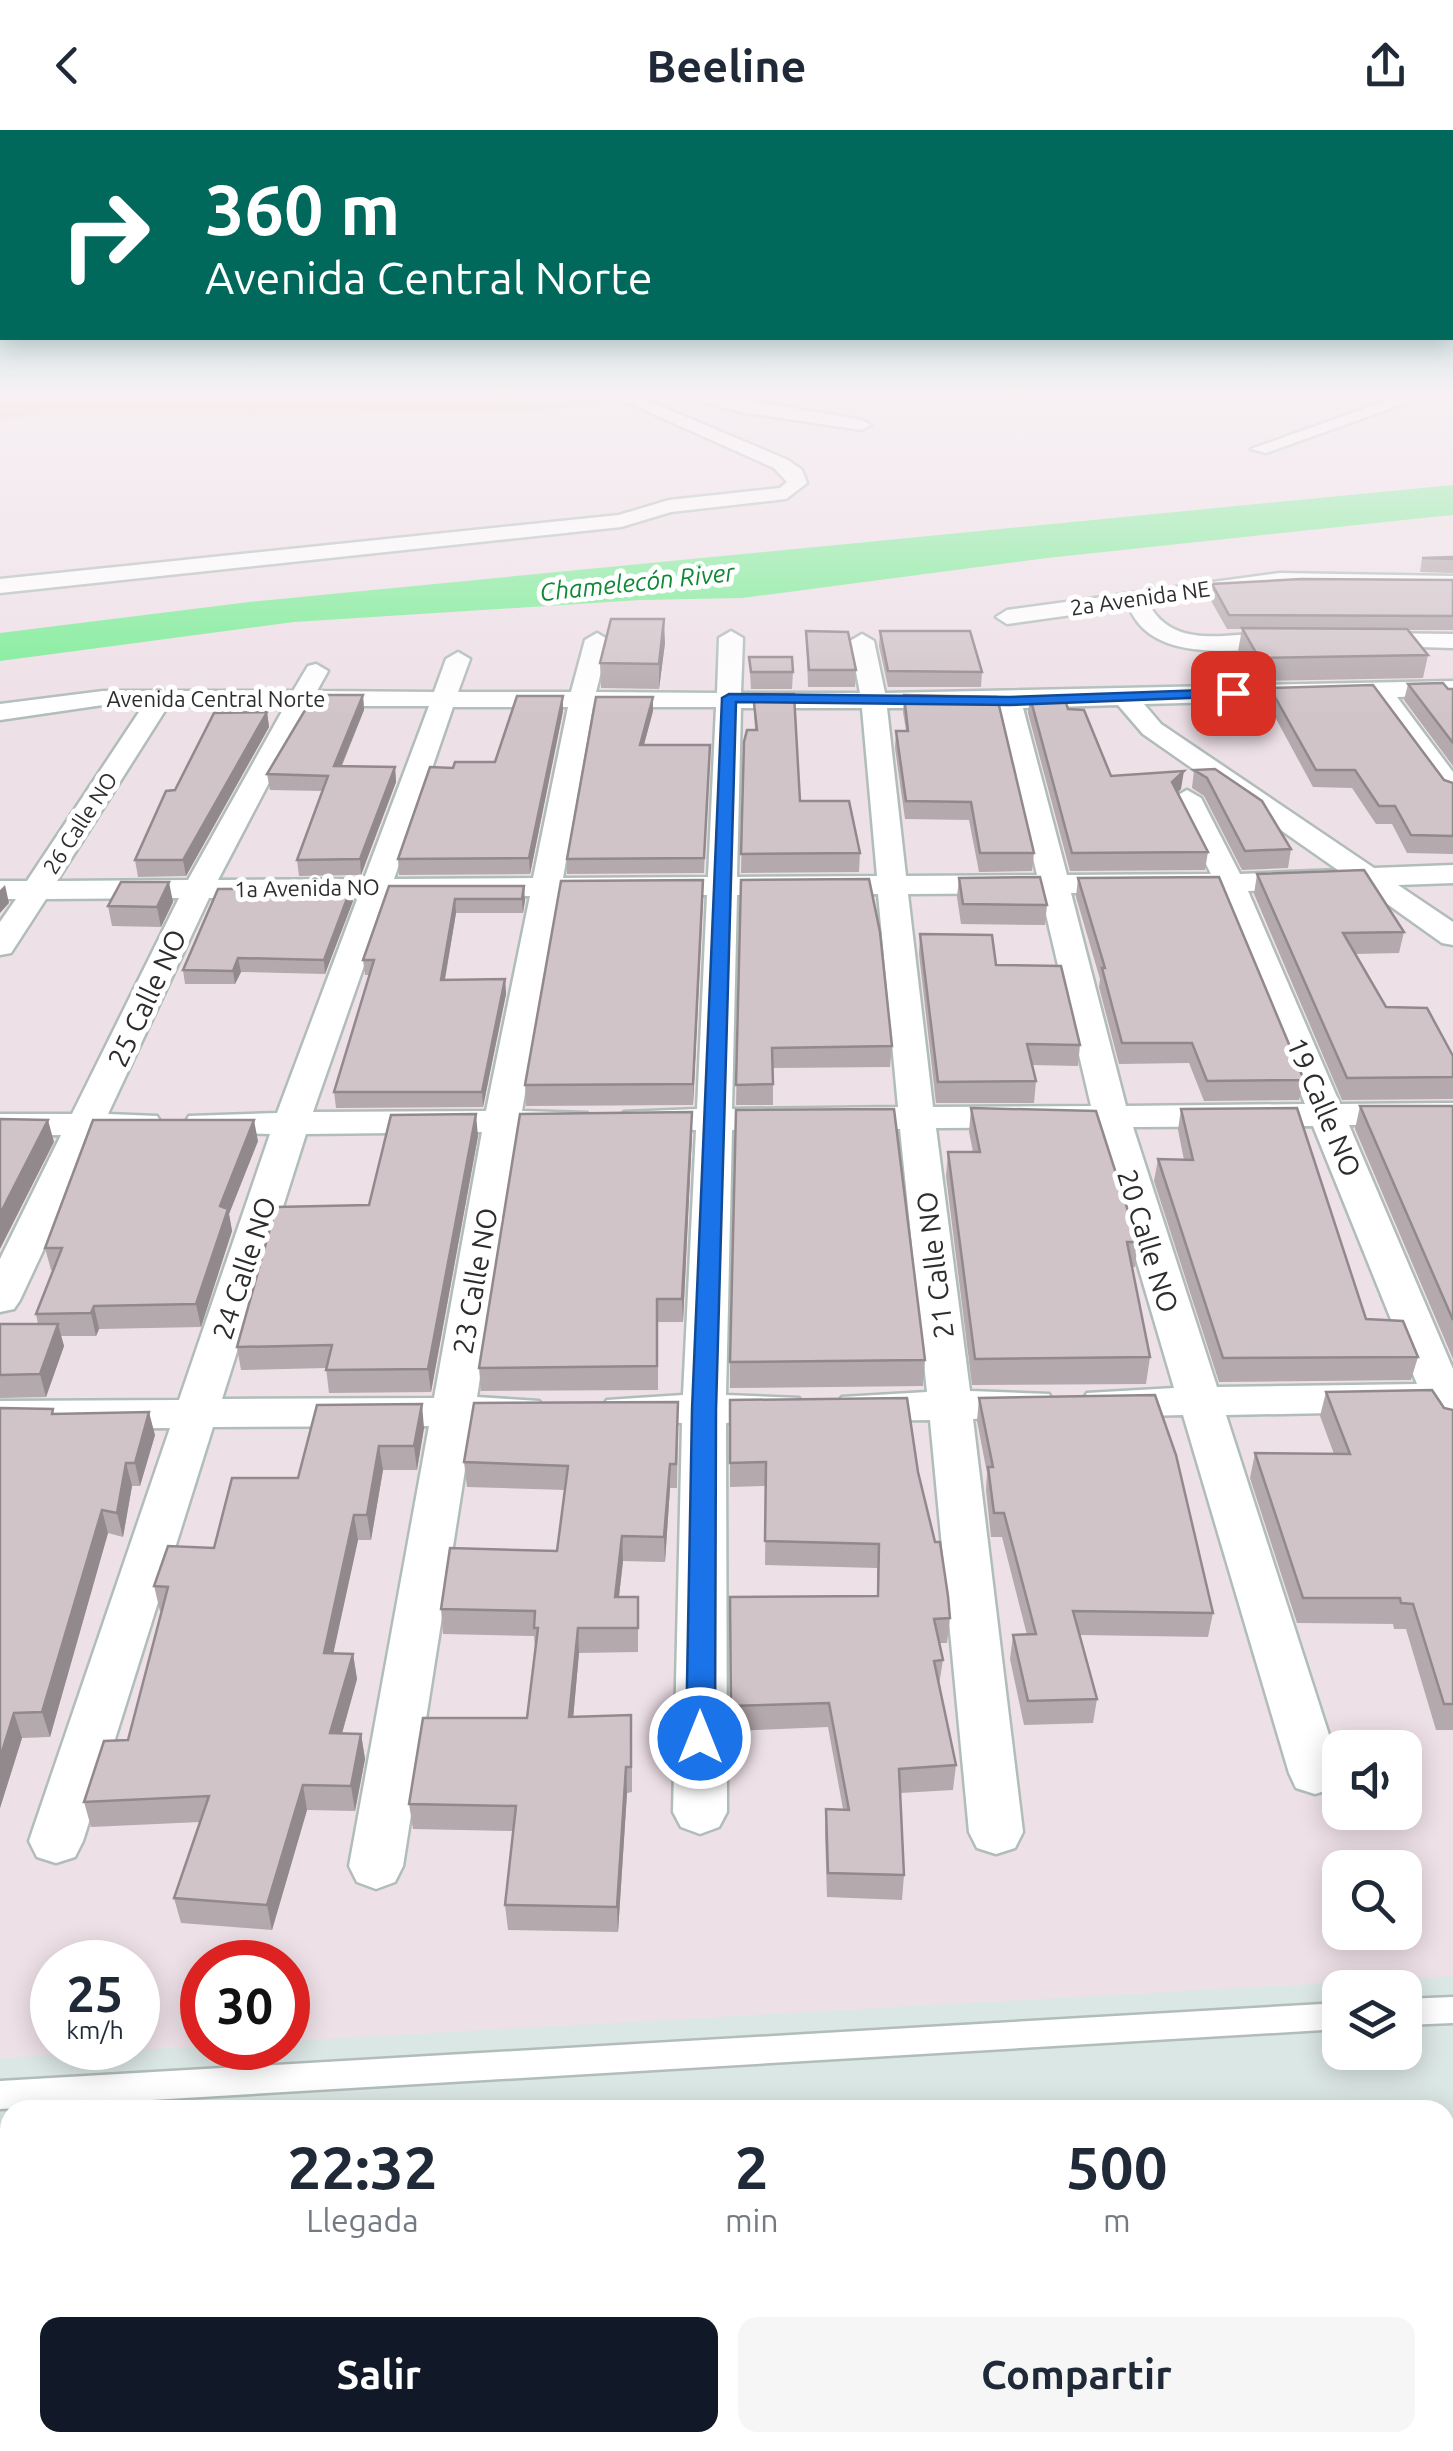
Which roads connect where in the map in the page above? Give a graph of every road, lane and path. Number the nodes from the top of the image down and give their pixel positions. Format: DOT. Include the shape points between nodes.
graph roads {
  1 [pos="720,500"];
  2 [pos="0,586"];
  3 [pos="1451,587"];
  4 [pos="1145,597"];
  5 [pos="1008,617"];
  6 [pos="731,638"];
  7 [pos="597,640"];
  8 [pos="1453,640"];
  9 [pos="862,641"];
  10 [pos="458,658"];
  11 [pos="309,685"];
  12 [pos="1453,688"];
  13 [pos="1380,690"];
  14 [pos="1122,696"];
  15 [pos="582,697"];
  16 [pos="875,697"];
  17 [pos="443,698"];
  18 [pos="729,698"];
  19 [pos="159,700"];
  20 [pos="1009,701"];
  21 [pos="4,716"];
  22 [pos="1453,790"];
  23 [pos="1187,798"];
  24 [pos="1453,874"];
  25 [pos="1368,878"];
  26 [pos="889,882"];
  27 [pos="1057,883"];
  28 [pos="720,884"];
  29 [pos="1230,884"];
  30 [pos="546,885"];
  31 [pos="375,887"];
  32 [pos="198,889"];
  33 [pos="0,890"];
  34 [pos="37,890"];
  35 [pos="1453,936"];
  36 [pos="0,946"];
  37 [pos="1327,1113"];
  38 [pos="1453,1114"];
  39 [pos="1111,1115"];
  40 [pos="917,1117"];
  41 [pos="713,1120"];
  42 [pos="502,1121"];
  43 [pos="87,1124"];
  44 [pos="291,1124"];
  45 [pos="0,1125"];
  46 [pos="0,1300"];
  47 [pos="1196,1402"];
  48 [pos="1450,1404"];
  49 [pos="952,1405"];
  50 [pos="704,1410"];
  51 [pos="453,1411"];
  52 [pos="196,1413"];
  53 [pos="0,1415"];
  54 [pos="1315,1773"];
  55 [pos="700,1812"];
  56 [pos="996,1832"];
  57 [pos="56,1841"];
  58 [pos="376,1866"];
  59 [pos="1453,2010"];
  60 [pos="1422,2011"];
  61 [pos="1322,2017"];
  62 [pos="0,2095"];
  1 -- 2 [label="street" via="622,521"];
  3 -- 4 [label="street, 2a Avenida NE" via="1280,579"];
  4 -- 5 [label="street, 2a Avenida NE"];
  4 -- 8 [label="street" via="1144,620 1172,640"];
  6 -- 18 [label="street"];
  7 -- 15 [label="street, 23 Calle NO"];
  9 -- 16 [label="street, 21 Calle NO"];
  10 -- 17 [label="street, 24 Calle NO"];
  11 -- 17 [label="street, Avenida Central Norte"];
  11 -- 19 [label="street, Avenida Central Norte"];
  11 -- 32 [label="street, 25 Calle NO"];
  12 -- 13 [label="street, Avenida Central Norte"];
  13 -- 14 [label="street, Avenida Central Norte"];
  13 -- 22 [label="street"];
  14 -- 20 [label="street, Avenida Central Norte"];
  14 -- 25 [label="street" via="1152,728"];
  15 -- 17 [label="street, Avenida Central Norte"];
  15 -- 18 [label="street, Avenida Central Norte"];
  15 -- 30 [label="street, 23 Calle NO"];
  16 -- 18 [label="street, Avenida Central Norte"];
  16 -- 20 [label="street, Avenida Central Norte"];
  16 -- 26 [label="street, 21 Calle NO"];
  17 -- 31 [label="street, 24 Calle NO"];
  18 -- 28 [label="street"];
  19 -- 21 [label="street, Avenida Central Norte" via="103,698"];
  19 -- 34 [label="street, 26 Calle NO"];
  20 -- 27 [label="street, 20 Calle NO"];
  23 -- 29 [label="street, 19 Calle NO"];
  24 -- 25 [label="street, 1a Avenida NO"];
  25 -- 29 [label="street, 1a Avenida NO"];
  25 -- 35 [label="street"];
  26 -- 27 [label="street, 1a Avenida NO"];
  26 -- 28 [label="street, 1a Avenida NO"];
  26 -- 40 [label="street, 21 Calle NO"];
  27 -- 29 [label="street, 1a Avenida NO"];
  27 -- 39 [label="street, 20 Calle NO"];
  28 -- 30 [label="street, 1a Avenida NO"];
  28 -- 41 [label="street"];
  29 -- 37 [label="street, 19 Calle NO"];
  30 -- 31 [label="street, 1a Avenida NO"];
  30 -- 42 [label="street, 23 Calle NO"];
  31 -- 32 [label="street, 1a Avenida NO"];
  31 -- 44 [label="street, 24 Calle NO"];
  32 -- 34 [label="street, 1a Avenida NO"];
  32 -- 43 [label="street, 25 Calle NO"];
  33 -- 34 [label="street, 1a Avenida NO"];
  34 -- 36 [label="street, 26 Calle NO"];
  37 -- 38 [label="street"];
  37 -- 39 [label="street"];
  37 -- 48 [label="street, 19 Calle NO"];
  39 -- 40 [label="street"];
  39 -- 47 [label="street, 20 Calle NO"];
  40 -- 41 [label="street"];
  40 -- 49 [label="street, 21 Calle NO"];
  41 -- 42 [label="street"];
  41 -- 50 [label="street"];
  42 -- 44 [label="street"];
  42 -- 51 [label="street, 23 Calle NO"];
  43 -- 44 [label="street"];
  43 -- 45 [label="street"];
  43 -- 46 [label="street, 25 Calle NO"];
  44 -- 52 [label="street, 24 Calle NO"];
  47 -- 48 [label="street"];
  47 -- 49 [label="street"];
  47 -- 54 [label="street, 20 Calle NO"];
  49 -- 50 [label="street"];
  49 -- 56 [label="street, 21 Calle NO"];
  50 -- 51 [label="street"];
  50 -- 55 [label="street"];
  51 -- 52 [label="street"];
  51 -- 58 [label="street, 23 Calle NO"];
  52 -- 53 [label="street"];
  52 -- 57 [label="street, 24 Calle NO"];
  59 -- 60 [label="lane"];
  61 -- 62 [label="lane"];
}
